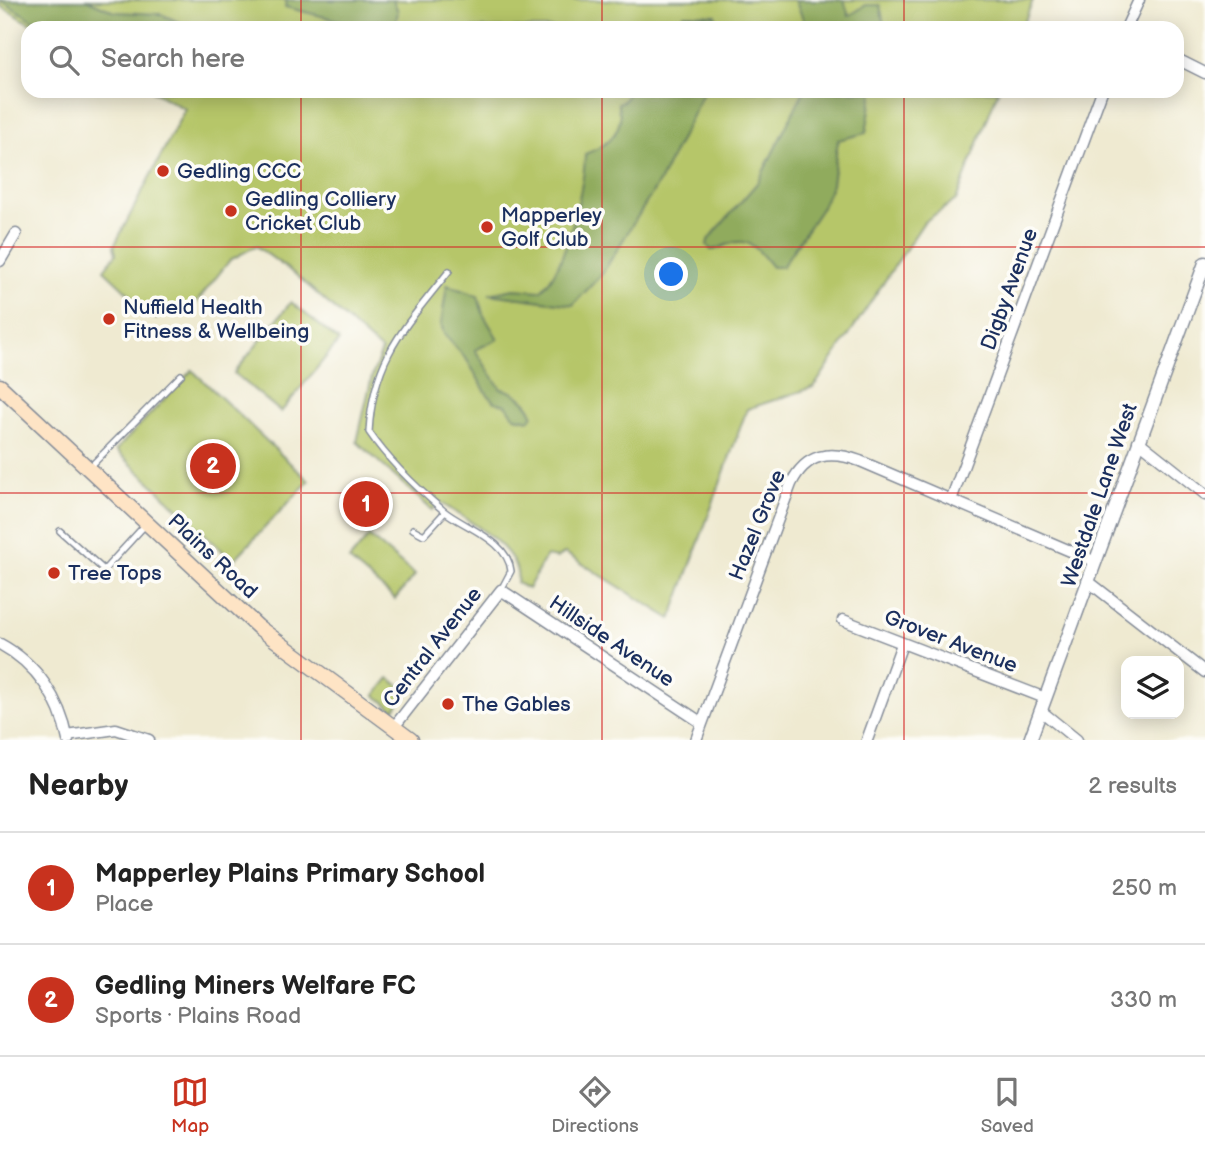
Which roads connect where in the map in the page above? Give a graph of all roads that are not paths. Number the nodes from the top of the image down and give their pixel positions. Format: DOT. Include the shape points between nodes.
graph roads {
  1 [pos="1139,0"];
  2 [pos="1129,21"];
  3 [pos="1184,62"];
  4 [pos="1205,73"];
  5 [pos="1099,98"];
  6 [pos="16,234"];
  7 [pos="0,261"];
  8 [pos="1205,263"];
  9 [pos="449,271"];
  10 [pos="181,375"];
  11 [pos="0,386"];
  12 [pos="1138,441"];
  13 [pos="89,468"];
  14 [pos="1205,494"];
  15 [pos="951,500"];
  16 [pos="445,512"];
  17 [pos="147,523"];
  18 [pos="413,529"];
  19 [pos="60,531"];
  20 [pos="1096,562"];
  21 [pos="1090,582"];
  22 [pos="501,590"];
  23 [pos="843,620"];
  24 [pos="0,644"];
  25 [pos="902,644"];
  26 [pos="1205,672"];
  27 [pos="1045,698"];
  28 [pos="1041,711"];
  29 [pos="702,723"];
  30 [pos="402,735"];
  31 [pos="68,738"];
  32 [pos="149,740"];
  33 [pos="695,740"];
  34 [pos="867,740"];
  35 [pos="1030,740"];
  36 [pos="1077,740"];
  1 -- 2 [label="street"];
  3 -- 4 [label="street"];
  5 -- 15 [label="street, Digby Avenue"];
  6 -- 7 [label="street"];
  8 -- 12 [label="street, Westdale Lane West"];
  9 -- 16 [label="lane" via="389,348 374,393 369,432"];
  10 -- 13 [label="lane"];
  11 -- 13 [label="main road, Plains Road"];
  12 -- 14 [label="street"];
  12 -- 20 [label="street, Westdale Lane West"];
  13 -- 17 [label="main road, Plains Road"];
  15 -- 20 [label="street, Hazel Grove"];
  15 -- 29 [label="street, Hazel Grove" via="842,454 815,456 805,463 791,484"];
  16 -- 18 [label="lane" via="424,535"];
  16 -- 22 [label="lane" via="509,559 511,571"];
  17 -- 19 [label="lane" via="103,570"];
  17 -- 30 [label="main road, Plains Road" via="258,627"];
  20 -- 21 [label="street, Westdale Lane West"];
  21 -- 26 [label="street"];
  21 -- 27 [label="street, Westdale Lane West"];
  22 -- 29 [label="street, Hillside Avenue"];
  22 -- 30 [label="street, Central Avenue"];
  23 -- 25 [label="street, Grover Avenue"];
  24 -- 31 [label="street" via="22,658 47,687"];
  25 -- 27 [label="street, Grover Avenue"];
  25 -- 34 [label="street"];
  27 -- 28 [label="street, Westdale Lane West"];
  28 -- 35 [label="street, Westdale Lane West"];
  28 -- 36 [label="street"];
  29 -- 33 [label="street, Hazel Grove"];
  31 -- 32 [label="street" via="116,729"];
}
